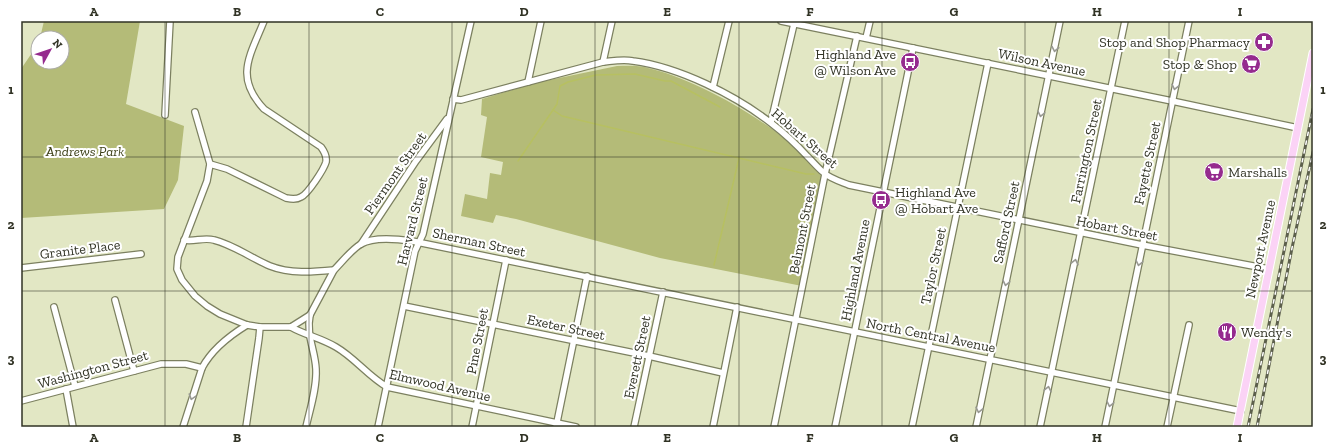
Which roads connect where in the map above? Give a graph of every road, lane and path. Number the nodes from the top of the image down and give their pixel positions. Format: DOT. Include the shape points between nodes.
graph roads {
  1 [pos="170,21"];
  2 [pos="264,21"];
  3 [pos="471,21"];
  4 [pos="541,21"];
  5 [pos="612,21"];
  6 [pos="729,21"];
  7 [pos="781,21"];
  8 [pos="870,21"];
  9 [pos="1060,21"];
  10 [pos="1125,21"];
  11 [pos="1189,21"];
  12 [pos="794,24"];
  13 [pos="857,36"];
  14 [pos="866,38"];
  15 [pos="913,48"];
  16 [pos="1313,53"];
  17 [pos="603,62"];
  18 [pos="988,63"];
  19 [pos="1049,76"];
  20 [pos="528,82"];
  21 [pos="713,87"];
  22 [pos="1111,89"];
  23 [pos="453,99"];
  24 [pos="1172,101"];
  25 [pos="195,112"];
  26 [pos="165,115"];
  27 [pos="449,116"];
  28 [pos="771,122"];
  29 [pos="1298,128"];
  30 [pos="210,164"];
  31 [pos="825,174"];
  32 [pos="883,192"];
  33 [pos="958,207"];
  34 [pos="1018,220"];
  35 [pos="1081,233"];
  36 [pos="184,240"];
  37 [pos="419,242"];
  38 [pos="361,244"];
  39 [pos="1142,245"];
  40 [pos="141,254"];
  41 [pos="506,260"];
  42 [pos="21,268"];
  43 [pos="1269,269"];
  44 [pos="334,270"];
  45 [pos="587,276"];
  46 [pos="663,292"];
  47 [pos="115,300"];
  48 [pos="404,306"];
  49 [pos="54,307"];
  50 [pos="737,307"];
  51 [pos="310,315"];
  52 [pos="796,320"];
  53 [pos="492,324"];
  54 [pos="247,325"];
  55 [pos="1189,325"];
  56 [pos="260,327"];
  57 [pos="291,327"];
  58 [pos="855,331"];
  59 [pos="309,336"];
  60 [pos="574,341"];
  61 [pos="929,347"];
  62 [pos="649,356"];
  63 [pos="990,359"];
  64 [pos="202,368"];
  65 [pos="134,371"];
  66 [pos="1052,372"];
  67 [pos="723,373"];
  68 [pos="1114,384"];
  69 [pos="75,386"];
  70 [pos="387,387"];
  71 [pos="66,389"];
  72 [pos="1173,397"];
  73 [pos="21,401"];
  74 [pos="476,406"];
  75 [pos="1241,410"];
  76 [pos="557,425"];
  77 [pos="73,427"];
  78 [pos="183,427"];
  79 [pos="246,427"];
  80 [pos="306,427"];
  81 [pos="378,427"];
  82 [pos="472,427"];
  83 [pos="576,427"];
  84 [pos="634,427"];
  85 [pos="713,427"];
  86 [pos="774,427"];
  87 [pos="835,427"];
  88 [pos="912,427"];
  89 [pos="976,427"];
  90 [pos="1040,427"];
  91 [pos="1105,427"];
  92 [pos="1167,427"];
  93 [pos="1237,427"];
  1 -- 26 [label="street"];
  2 -- 30 [label="street" via="248,61 246,71 250,90 264,109 321,147 325,154 325,163 307,193 294,199 286,198 227,169"];
  3 -- 23 [label="street, Harvard Street"];
  4 -- 20 [label="street"];
  5 -- 17 [label="street"];
  6 -- 21 [label="street"];
  7 -- 12 [label="street, Wilson Avenue"];
  8 -- 14 [label="street"];
  9 -- 19 [label="street, Safford Street, one-way"];
  10 -- 22 [label="street, Farrington Street"];
  11 -- 24 [label="street, Fayette Street, one-way"];
  12 -- 13 [label="street, Wilson Avenue"];
  12 -- 28 [label="street"];
  13 -- 14 [label="street, Wilson Avenue"];
  13 -- 31 [label="street, Belmont Street"];
  14 -- 15 [label="street, Wilson Avenue"];
  15 -- 18 [label="street, Wilson Avenue"];
  15 -- 32 [label="street, Highland Avenue"];
  16 -- 29 [label="main road, Newport Avenue"];
  17 -- 20 [label="street, Hobart Street"];
  17 -- 21 [label="street, Hobart Street" via="632,60 652,64"];
  18 -- 19 [label="street, Wilson Avenue"];
  18 -- 33 [label="street, Taylor Street"];
  19 -- 22 [label="street, Wilson Avenue"];
  19 -- 34 [label="street, Safford Street, one-way"];
  20 -- 23 [label="street, Hobart Street" via="461,100"];
  21 -- 28 [label="street, Hobart Street"];
  22 -- 24 [label="street, Wilson Avenue"];
  22 -- 35 [label="street, Farrington Street"];
  23 -- 27 [label="street, Harvard Street"];
  24 -- 29 [label="street, Wilson Avenue"];
  24 -- 39 [label="street, Fayette Street"];
  25 -- 30 [label="street"];
  27 -- 37 [label="street, Harvard Street" via="423,234"];
  27 -- 38 [label="street, Piermont Street"];
  28 -- 31 [label="street, Hobart Street"];
  29 -- 43 [label="main road, Newport Avenue"];
  30 -- 36 [label="street, Elmwood Avenue" via="207,181"];
  31 -- 32 [label="street, Hobart Street" via="849,185"];
  31 -- 52 [label="street, Belmont Street"];
  32 -- 33 [label="street, Hobart Street"];
  32 -- 58 [label="street, Highland Avenue"];
  33 -- 34 [label="street, Hobart Street"];
  33 -- 61 [label="street, Taylor Street"];
  34 -- 35 [label="street, Hobart Street"];
  34 -- 63 [label="street, Safford Street, one-way"];
  35 -- 39 [label="street, Hobart Street"];
  66 -- 35 [label="street, Farrington Street, one-way"];
  36 -- 44 [label="street" via="212,239 271,266 291,272"];
  36 -- 54 [label="street, Elmwood Avenue" via="177,266 184,283 207,306"];
  37 -- 38 [label="street, Sherman Street" via="396,238"];
  37 -- 41 [label="street, Sherman Street"];
  37 -- 48 [label="street, Harvard Street" via="415,250"];
  38 -- 44 [label="street, Sherman Street"];
  39 -- 43 [label="street, Hobart Street"];
  39 -- 68 [label="street, Fayette Street, one-way"];
  40 -- 42 [label="street, Granite Place"];
  41 -- 45 [label="street, Sherman Street"];
  41 -- 53 [label="street, Pine Street"];
  43 -- 75 [label="main road, Newport Avenue"];
  44 -- 51 [label="street"];
  45 -- 46 [label="street, Sherman Street"];
  45 -- 60 [label="street"];
  46 -- 50 [label="street, Sherman Street"];
  46 -- 62 [label="street, Everett Street"];
  47 -- 65 [label="street"];
  48 -- 53 [label="street, Exeter Street"];
  48 -- 70 [label="street, Harvard Street"];
  49 -- 69 [label="street"];
  50 -- 52 [label="street, North Central Avenue"];
  50 -- 67 [label="street"];
  51 -- 57 [label="street"];
  51 -- 59 [label="street"];
  52 -- 58 [label="street, North Central Avenue"];
  52 -- 86 [label="street, Belmont Street"];
  53 -- 60 [label="street, Exeter Street"];
  53 -- 74 [label="street, Pine Street"];
  54 -- 56 [label="street, Elmwood Avenue"];
  54 -- 64 [label="street" via="214,350"];
  55 -- 72 [label="street"];
  56 -- 57 [label="street, Elmwood Avenue"];
  56 -- 79 [label="street"];
  57 -- 59 [label="street, Elmwood Avenue"];
  58 -- 61 [label="street, North Central Avenue"];
  58 -- 87 [label="street, Highland Avenue"];
  59 -- 70 [label="street, Elmwood Avenue" via="341,350"];
  59 -- 80 [label="street" via="317,372"];
  60 -- 62 [label="street, Exeter Street"];
  60 -- 76 [label="street"];
  61 -- 63 [label="street, North Central Avenue"];
  61 -- 88 [label="street, Taylor Street"];
  62 -- 67 [label="street, Exeter Street"];
  62 -- 84 [label="street, Everett Street"];
  63 -- 66 [label="street, North Central Avenue"];
  63 -- 89 [label="street, Safford Street, one-way"];
  64 -- 65 [label="street, Washington Street" via="171,364"];
  64 -- 78 [label="street, one-way"];
  65 -- 69 [label="street, Washington Street"];
  66 -- 68 [label="street, North Central Avenue"];
  90 -- 66 [label="street, Farrington Street, one-way"];
  67 -- 85 [label="street"];
  68 -- 72 [label="street, North Central Avenue"];
  68 -- 91 [label="street, Fayette Street, one-way"];
  69 -- 71 [label="street, Washington Street"];
  70 -- 74 [label="street, Elmwood Avenue"];
  70 -- 81 [label="street, Harvard Street"];
  71 -- 73 [label="street, Washington Street"];
  71 -- 77 [label="street"];
  72 -- 75 [label="street, North Central Avenue"];
  72 -- 92 [label="street"];
  74 -- 76 [label="street, Elmwood Avenue"];
  74 -- 82 [label="street, Pine Street"];
  75 -- 93 [label="main road, Newport Avenue"];
  76 -- 83 [label="street, Elmwood Avenue"];
}
